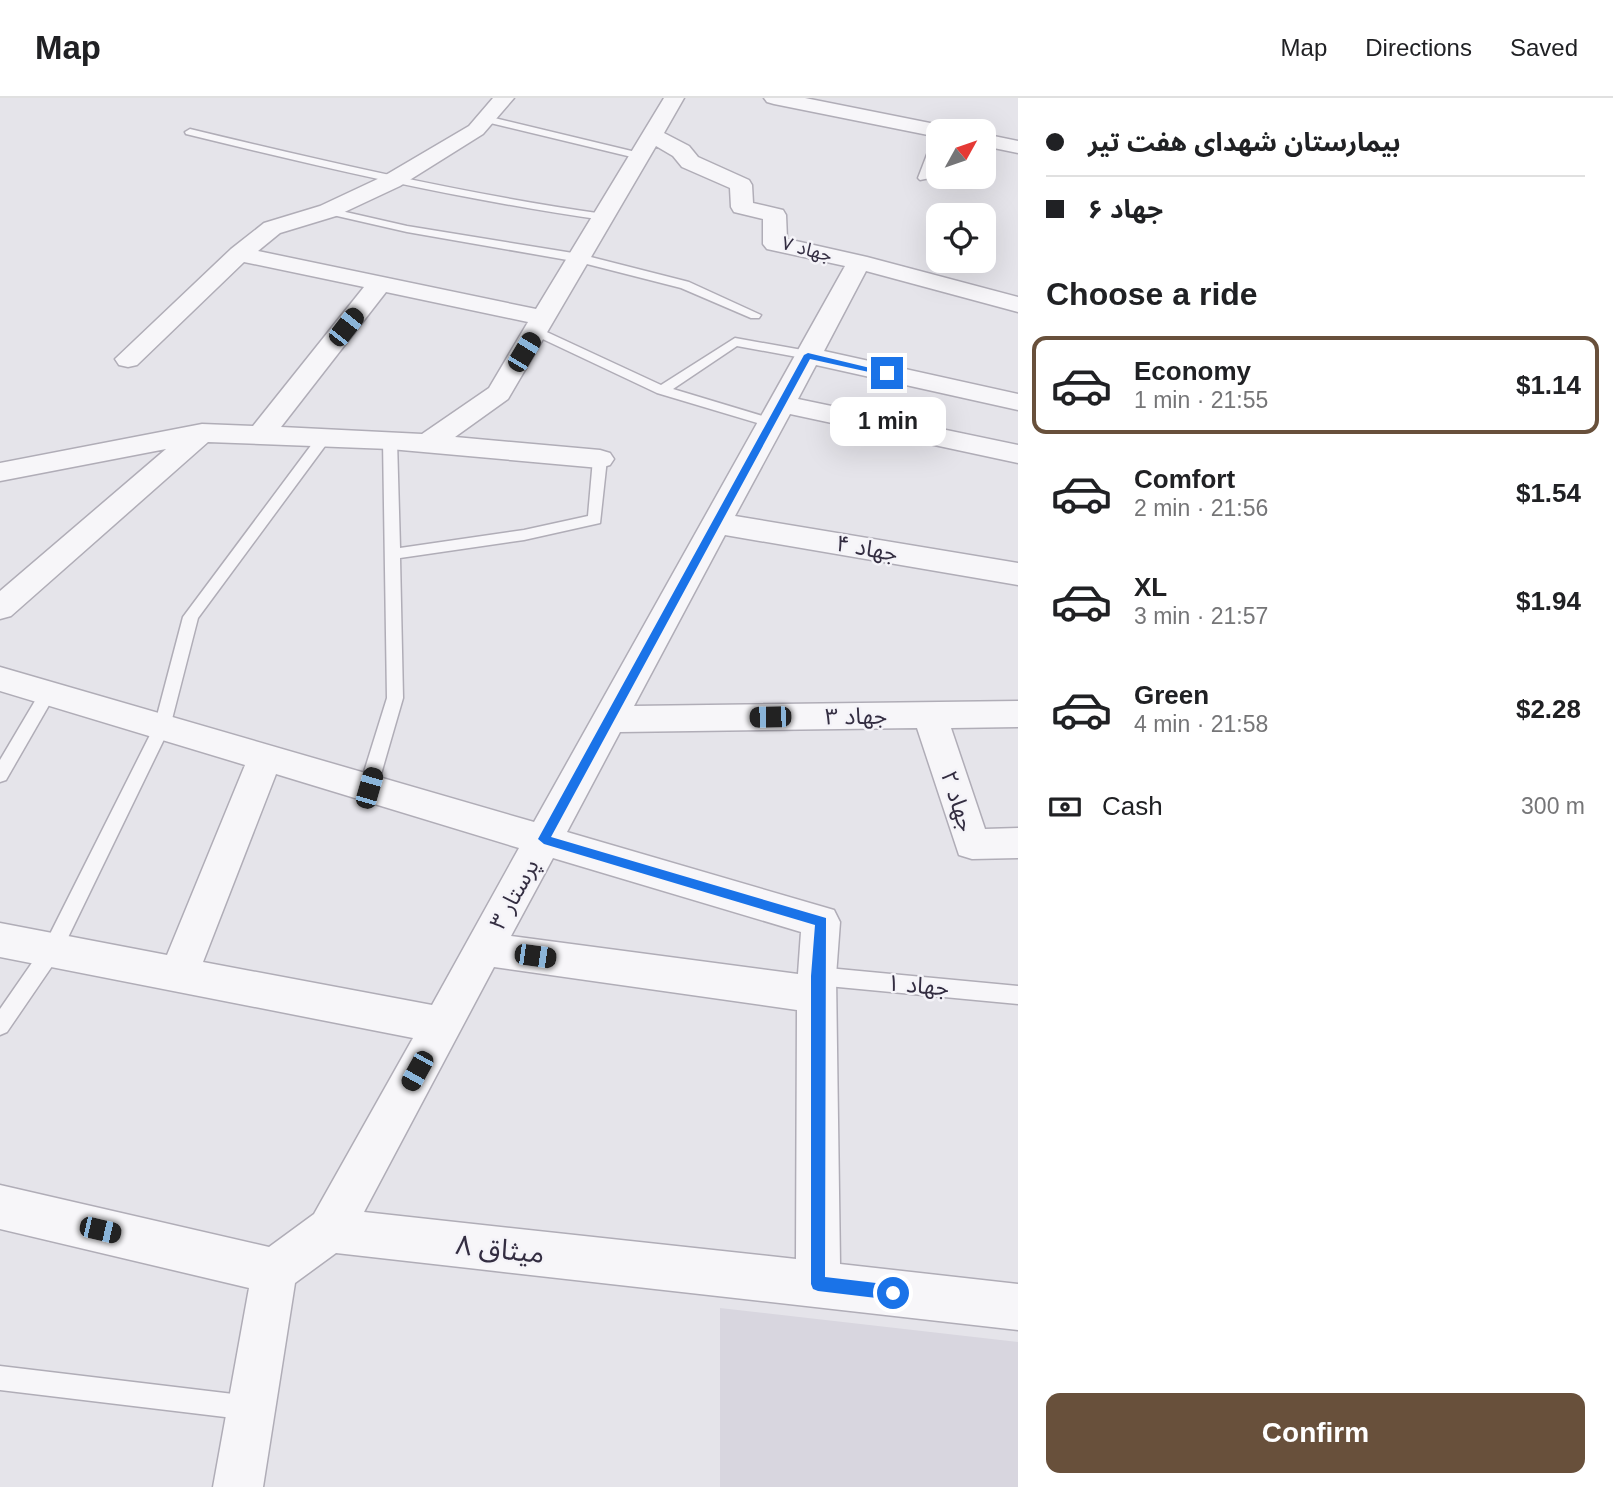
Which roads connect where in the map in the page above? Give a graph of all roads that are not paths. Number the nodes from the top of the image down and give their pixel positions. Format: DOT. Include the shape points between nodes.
graph roads {
  1 [pos="505,98"];
  2 [pos="674,98"];
  3 [pos="774,98"];
  4 [pos="486,119"];
  5 [pos="926,128"];
  6 [pos="190,132"];
  7 [pos="996,142"];
  8 [pos="646,146"];
  9 [pos="1018,147"];
  10 [pos="926,172"];
  11 [pos="924,178"];
  12 [pos="392,181"];
  13 [pos="328,211"];
  14 [pos="604,218"];
  15 [pos="239,254"];
  16 [pos="579,258"];
  17 [pos="859,262"];
  18 [pos="380,283"];
  19 [pos="1018,305"];
  20 [pos="755,315"];
  21 [pos="540,325"];
  22 [pos="808,355"];
  23 [pos="128,359"];
  24 [pos="662,390"];
  25 [pos="1018,402"];
  26 [pos="776,413"];
  27 [pos="202,433"];
  28 [pos="260,436"];
  29 [pos="323,439"];
  30 [pos="390,440"];
  31 [pos="427,443"];
  32 [pos="1018,454"];
  33 [pos="600,459"];
  34 [pos="0,472"];
  35 [pos="716,523"];
  36 [pos="392,554"];
  37 [pos="1018,574"];
  38 [pos="0,608"];
  39 [pos="0,679"];
  40 [pos="48,693"];
  41 [pos="1018,714"];
  42 [pos="930,715"];
  43 [pos="609,719"];
  44 [pos="162,727"];
  45 [pos="267,757"];
  46 [pos="0,775"];
  47 [pos="369,788"];
  48 [pos="544,839"];
  49 [pos="1018,843"];
  50 [pos="0,940"];
  51 [pos="484,949"];
  52 [pos="52,950"];
  53 [pos="178,974"];
  54 [pos="818,985"];
  55 [pos="1018,995"];
  56 [pos="442,1025"];
  57 [pos="0,1026"];
  58 [pos="0,1207"];
  59 [pos="330,1230"];
  60 [pos="274,1270"];
  61 [pos="818,1284"];
  62 [pos="1018,1307"];
  63 [pos="0,1378"];
  64 [pos="251,1408"];
  65 [pos="238,1487"];
  1 -- 4 [label="street"];
  2 -- 8 [label="street"];
  3 -- 5 [label="street"];
  4 -- 8 [label="lane"];
  4 -- 12 [label="street" via="476,130"];
  6 -- 12 [label="lane"];
  7 -- 9 [label="street"];
  8 -- 14 [label="street"];
  8 -- 17 [label="street, جهاد ۷" via="681,151 690,162 741,185 742,207 775,215 775,244"];
  10 -- 11 [label="lane"];
  12 -- 13 [label="street"];
  12 -- 14 [label="lane"];
  13 -- 15 [label="street" via="272,228"];
  13 -- 16 [label="lane"];
  14 -- 16 [label="street"];
  15 -- 18 [label="street"];
  15 -- 23 [label="street"];
  16 -- 20 [label="lane" via="685,285"];
  16 -- 21 [label="street"];
  17 -- 19 [label="street, جهاد ۷"];
  17 -- 22 [label="street, پرستار ۳"];
  18 -- 21 [label="street"];
  18 -- 28 [label="street"];
  21 -- 24 [label="lane"];
  21 -- 31 [label="street" via="499,393"];
  22 -- 24 [label="lane" via="735,342"];
  22 -- 25 [label="street"];
  22 -- 26 [label="street, پرستار ۳"];
  24 -- 26 [label="lane"];
  26 -- 32 [label="street"];
  26 -- 35 [label="street, پرستار ۳"];
  27 -- 28 [label="street"];
  27 -- 34 [label="street"];
  27 -- 38 [label="street"];
  28 -- 29 [label="street"];
  29 -- 30 [label="street"];
  29 -- 44 [label="lane" via="191,617"];
  30 -- 31 [label="street"];
  30 -- 36 [label="lane"];
  31 -- 33 [label="street"];
  33 -- 36 [label="lane" via="595,519 524,535"];
  35 -- 37 [label="street, جهاد ۴"];
  35 -- 43 [label="street, پرستار ۳"];
  36 -- 47 [label="lane" via="395,698"];
  39 -- 40 [label="street"];
  40 -- 44 [label="street"];
  40 -- 46 [label="lane"];
  41 -- 42 [label="street, جهاد ۳"];
  42 -- 43 [label="street, جهاد ۳"];
  42 -- 49 [label="street, جهاد ۲" via="972,844"];
  43 -- 48 [label="street, پرستار ۳"];
  44 -- 45 [label="street"];
  44 -- 52 [label="lane"];
  45 -- 47 [label="street"];
  45 -- 53 [label="street"];
  47 -- 48 [label="street"];
  48 -- 51 [label="street, پرستار ۳"];
  48 -- 54 [label="street" via="821,922"];
  50 -- 52 [label="street"];
  51 -- 54 [label="street"];
  51 -- 56 [label="street, پرستار ۳"];
  52 -- 53 [label="street"];
  52 -- 57 [label="lane"];
  53 -- 56 [label="street"];
  54 -- 55 [label="lane, جهاد ۱"];
  54 -- 61 [label="street"];
  56 -- 59 [label="street, پرستار ۳"];
  58 -- 60 [label="street"];
  59 -- 60 [label="street"];
  59 -- 61 [label="street, میثاق ۸"];
  60 -- 64 [label="street"];
  61 -- 62 [label="street, میثاق ۸"];
  63 -- 64 [label="lane"];
  64 -- 65 [label="street"];
}
